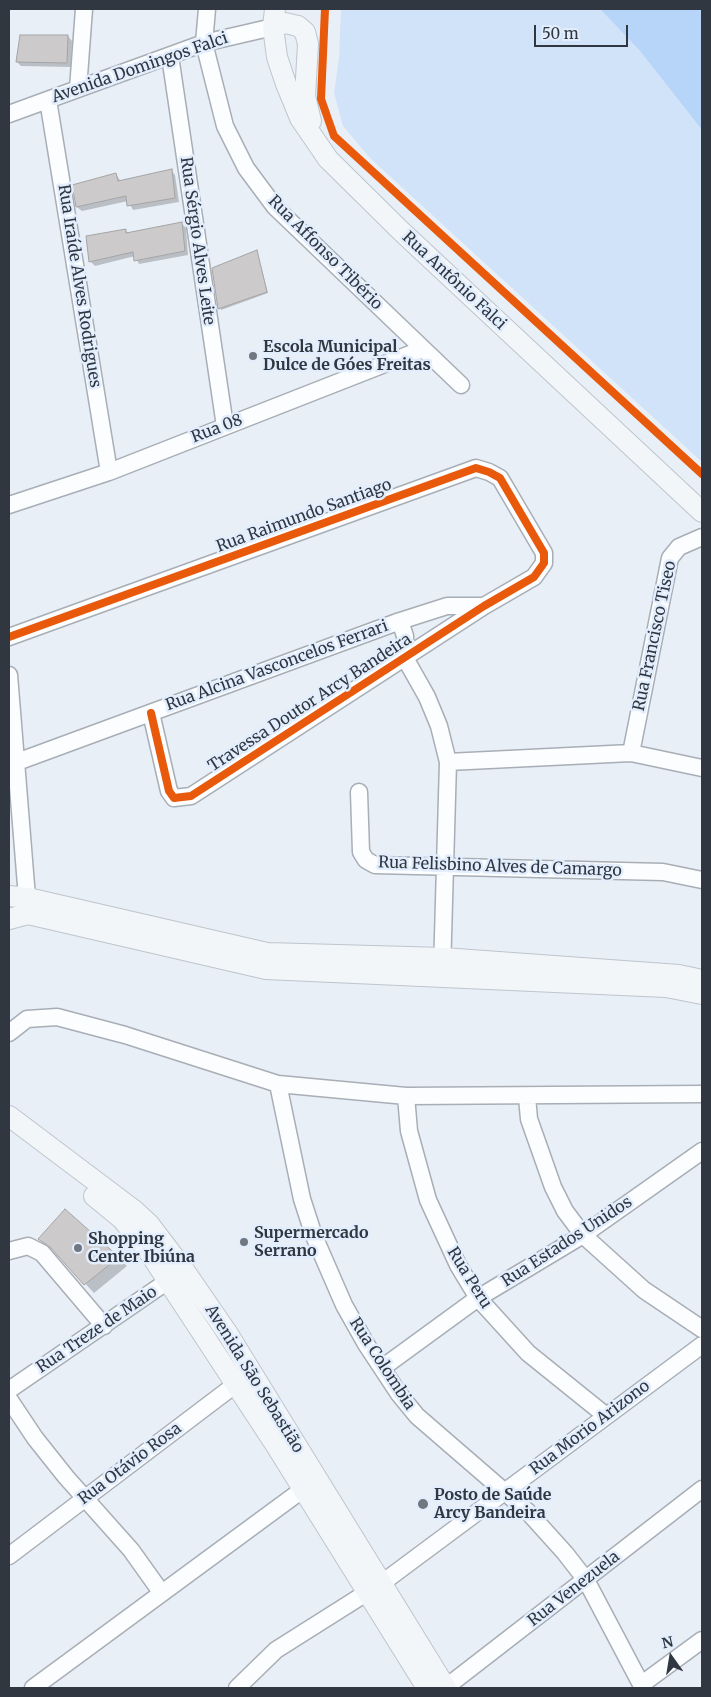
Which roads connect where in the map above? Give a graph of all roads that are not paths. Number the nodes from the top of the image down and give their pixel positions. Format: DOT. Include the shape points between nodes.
graph roads {
  1 [pos="84,9"];
  2 [pos="207,9"];
  3 [pos="274,18"];
  4 [pos="204,43"];
  5 [pos="170,56"];
  6 [pos="78,89"];
  7 [pos="48,100"];
  8 [pos="9,114"];
  9 [pos="328,159"];
  10 [pos="424,349"];
  11 [pos="461,385"];
  12 [pos="224,426"];
  13 [pos="109,472"];
  14 [pos="9,505"];
  15 [pos="702,512"];
  16 [pos="702,537"];
  17 [pos="534,576"];
  18 [pos="484,606"];
  19 [pos="400,620"];
  20 [pos="9,638"];
  21 [pos="406,658"];
  22 [pos="9,675"];
  23 [pos="151,713"];
  24 [pos="631,753"];
  25 [pos="18,762"];
  26 [pos="448,762"];
  27 [pos="702,768"];
  28 [pos="359,792"];
  29 [pos="446,867"];
  30 [pos="702,880"];
  31 [pos="22,903"];
  32 [pos="9,919"];
  33 [pos="442,968"];
  34 [pos="702,980"];
  35 [pos="702,994"];
  36 [pos="9,1033"];
  37 [pos="278,1084"];
  38 [pos="702,1094"];
  39 [pos="406,1096"];
  40 [pos="527,1096"];
  41 [pos="9,1116"];
  42 [pos="9,1132"];
  43 [pos="702,1151"];
  44 [pos="142,1230"];
  45 [pos="583,1235"];
  46 [pos="9,1251"];
  47 [pos="176,1276"];
  48 [pos="478,1298"];
  49 [pos="104,1326"];
  50 [pos="702,1329"];
  51 [pos="702,1345"];
  52 [pos="382,1368"];
  53 [pos="244,1378"];
  54 [pos="9,1390"];
  55 [pos="9,1399"];
  56 [pos="605,1416"];
  57 [pos="282,1439"];
  58 [pos="702,1489"];
  59 [pos="302,1490"];
  60 [pos="505,1492"];
  61 [pos="86,1497"];
  62 [pos="9,1556"];
  63 [pos="586,1580"];
  64 [pos="374,1587"];
  65 [pos="161,1592"];
  66 [pos="702,1640"];
  67 [pos="241,1686"];
  68 [pos="643,1686"];
  69 [pos="33,1688"];
  70 [pos="427,1688"];
  71 [pos="446,1688"];
  1 -- 6 [label="street"];
  2 -- 4 [label="street, Rua Affonso Tibério"];
  3 -- 4 [label="street, Avenida Domingos Falci"];
  3 -- 9 [label="main road, Rua Antônio Falci" via="277,57 300,118"];
  3 -- 9 [label="main road" via="298,26 305,32 308,44 305,96 311,122"];
  4 -- 5 [label="street, Avenida Domingos Falci"];
  4 -- 10 [label="street, Rua Affonso Tibério" via="225,126 246,168 275,207"];
  5 -- 6 [label="street, Avenida Domingos Falci"];
  5 -- 12 [label="street, Rua Sérgio Alves Leite"];
  6 -- 7 [label="street, Avenida Domingos Falci"];
  7 -- 8 [label="street, Avenida Domingos Falci"];
  7 -- 13 [label="street, Rua Iraíde Alves Rodrigues"];
  9 -- 15 [label="main road, Rua Antônio Falci"];
  10 -- 11 [label="street, Rua Affonso Tibério"];
  10 -- 12 [label="street, Rua 08"];
  12 -- 13 [label="street, Rua 08"];
  13 -- 14 [label="street, Rua 08"];
  16 -- 24 [label="street, Rua Francisco Tiseo" via="679,547 670,558"];
  17 -- 18 [label="street, Travessa Doutor Arcy Bandeira"];
  17 -- 20 [label="street, Rua Raimundo Santiago" via="544,563 540,544 500,478 476,468"];
  18 -- 19 [label="street, Rua Alcina Vasconcelos Ferrari" via="447,606"];
  18 -- 21 [label="street, Travessa Doutor Arcy Bandeira"];
  19 -- 21 [label="street"];
  19 -- 23 [label="street, Rua Alcina Vasconcelos Ferrari"];
  21 -- 23 [label="street, Travessa Doutor Arcy Bandeira" via="191,796 180,799 174,798 169,791"];
  21 -- 26 [label="street" via="439,726"];
  22 -- 25 [label="street"];
  23 -- 25 [label="street, Rua Alcina Vasconcelos Ferrari"];
  24 -- 26 [label="street"];
  24 -- 27 [label="street"];
  25 -- 31 [label="street"];
  26 -- 29 [label="street"];
  28 -- 29 [label="street, Rua Felisbino Alves de Camargo" via="361,852 366,860 375,865"];
  29 -- 30 [label="street, Rua Felisbino Alves de Camargo" via="663,872"];
  29 -- 33 [label="street"];
  31 -- 32 [label="main road"];
  31 -- 33 [label="main road" via="266,961"];
  33 -- 34 [label="main road" via="679,975"];
  33 -- 35 [label="main road" via="666,987"];
  36 -- 37 [label="street" via="28,1019 57,1017 125,1035"];
  37 -- 39 [label="street"];
  37 -- 52 [label="street, Rua Colombia" via="302,1199 314,1236 344,1305"];
  38 -- 40 [label="street"];
  39 -- 40 [label="street"];
  39 -- 48 [label="street, Rua Peru" via="408,1131 428,1200 458,1265"];
  40 -- 45 [label="street" via="529,1119 553,1187 565,1211"];
  41 -- 44 [label="main road, Avenida São Sebastião" via="96,1180"];
  42 -- 44 [label="main road, Avenida São Sebastião" via="122,1219"];
  43 -- 45 [label="street, Rua Estados Unidos"];
  44 -- 47 [label="main road, Avenida São Sebastião"];
  45 -- 48 [label="street, Rua Estados Unidos"];
  45 -- 50 [label="street" via="644,1290"];
  46 -- 49 [label="street" via="28,1246 42,1253"];
  47 -- 49 [label="street, Rua Treze de Maio"];
  47 -- 53 [label="main road, Avenida São Sebastião"];
  48 -- 52 [label="street, Rua Estados Unidos"];
  48 -- 56 [label="street, Rua Peru" via="528,1353"];
  49 -- 54 [label="street, Rua Treze de Maio"];
  51 -- 56 [label="street, Rua Morio Arizono"];
  52 -- 60 [label="street, Rua Colombia" via="417,1416"];
  53 -- 57 [label="main road, Avenida São Sebastião"];
  53 -- 61 [label="street, Rua Otávio Rosa"];
  55 -- 61 [label="street" via="66,1477"];
  56 -- 60 [label="street, Rua Morio Arizono"];
  57 -- 59 [label="main road, Avenida São Sebastião"];
  57 -- 64 [label="main road, Avenida São Sebastião"];
  58 -- 63 [label="street, Rua Venezuela"];
  59 -- 64 [label="main road, Avenida São Sebastião"];
  59 -- 65 [label="street"];
  60 -- 63 [label="street, Rua Colombia" via="545,1530"];
  60 -- 64 [label="street, Rua Morio Arizono"];
  61 -- 62 [label="street, Rua Otávio Rosa"];
  61 -- 65 [label="street"];
  63 -- 68 [label="street, Rua Colombia"];
  63 -- 71 [label="street, Rua Venezuela"];
  64 -- 67 [label="street, Rua Morio Arizono" via="276,1650"];
  64 -- 70 [label="main road, Avenida São Sebastião"];
  64 -- 71 [label="main road, Avenida São Sebastião"];
  65 -- 69 [label="street"];
  66 -- 68 [label="street"];
}
